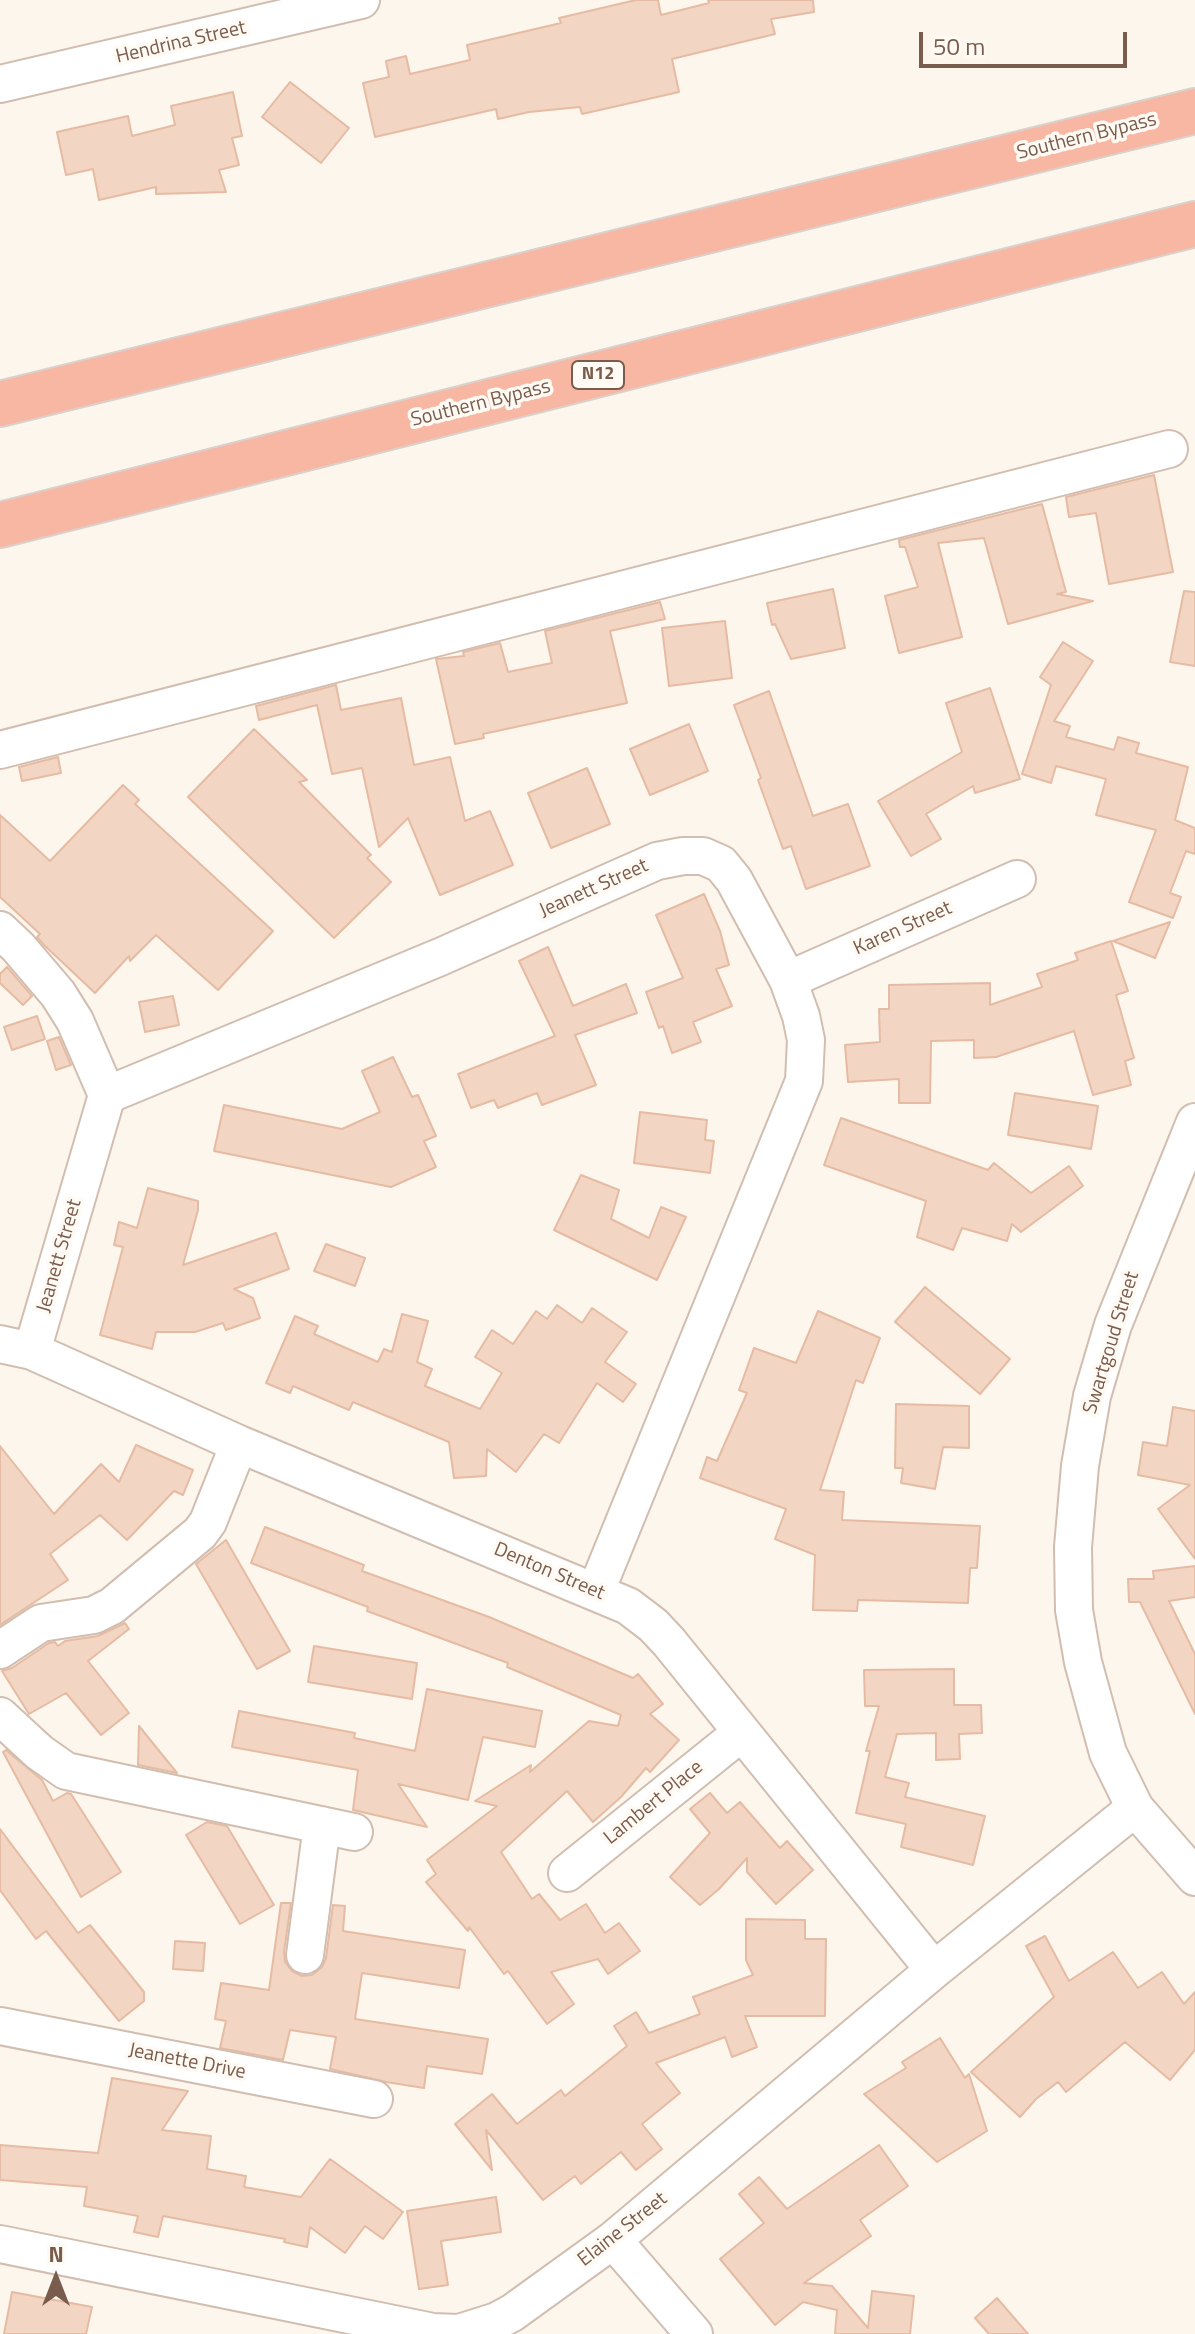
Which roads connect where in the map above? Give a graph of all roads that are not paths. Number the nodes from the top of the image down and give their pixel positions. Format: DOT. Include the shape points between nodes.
graph roads {
  1 [pos="361,0"];
  2 [pos="0,84"];
  3 [pos="1195,111"];
  4 [pos="1195,224"];
  5 [pos="0,404"];
  6 [pos="1169,449"];
  7 [pos="0,525"];
  8 [pos="0,750"];
  9 [pos="1017,879"];
  10 [pos="0,930"];
  11 [pos="788,980"];
  12 [pos="107,1095"];
  13 [pos="1195,1122"];
  14 [pos="16,1347"];
  15 [pos="239,1444"];
  16 [pos="596,1591"];
  17 [pos="0,1650"];
  18 [pos="0,1716"];
  19 [pos="741,1733"];
  20 [pos="1135,1808"];
  21 [pos="567,1873"];
  22 [pos="1195,1877"];
  23 [pos="305,1955"];
  24 [pos="934,1970"];
  25 [pos="0,2026"];
  26 [pos="374,2099"];
  27 [pos="613,2240"];
  28 [pos="0,2244"];
  29 [pos="694,2334"];
  1 -- 2 [label="street, Hendrina Street"];
  3 -- 5 [label="highway, Southern Bypass"];
  4 -- 7 [label="highway, Southern Bypass / N12"];
  6 -- 8 [label="street"];
  9 -- 11 [label="street, Karen Street"];
  10 -- 12 [label="street" via="64,1003"];
  11 -- 12 [label="street, Jeanett Street" via="721,864 703,856 683,856 657,861"];
  11 -- 16 [label="street, Jeanett Street" via="806,1040 801,1089"];
  12 -- 14 [label="street, Jeanett Street"];
  13 -- 20 [label="street, Swartgoud Street" via="1113,1325 1092,1396 1080,1466 1074,1610 1108,1753"];
  14 -- 15 [label="street, Denton Street"];
  15 -- 16 [label="street, Denton Street"];
  15 -- 17 [label="street" via="200,1533 112,1606 94,1615 41,1623"];
  16 -- 19 [label="street, Denton Street" via="653,1625"];
  18 -- 23 [label="street" via="66,1771 338,1829"];
  19 -- 21 [label="street, Lambert Place"];
  19 -- 24 [label="street, Denton Street"];
  20 -- 22 [label="street, Swartgoud Street"];
  20 -- 24 [label="street, Elaine Street"];
  24 -- 27 [label="street, Elaine Street"];
  25 -- 26 [label="street, Jeanette Drive"];
  27 -- 28 [label="street, Elaine Street" via="512,2313 459,2333"];
  27 -- 29 [label="street"];
}
